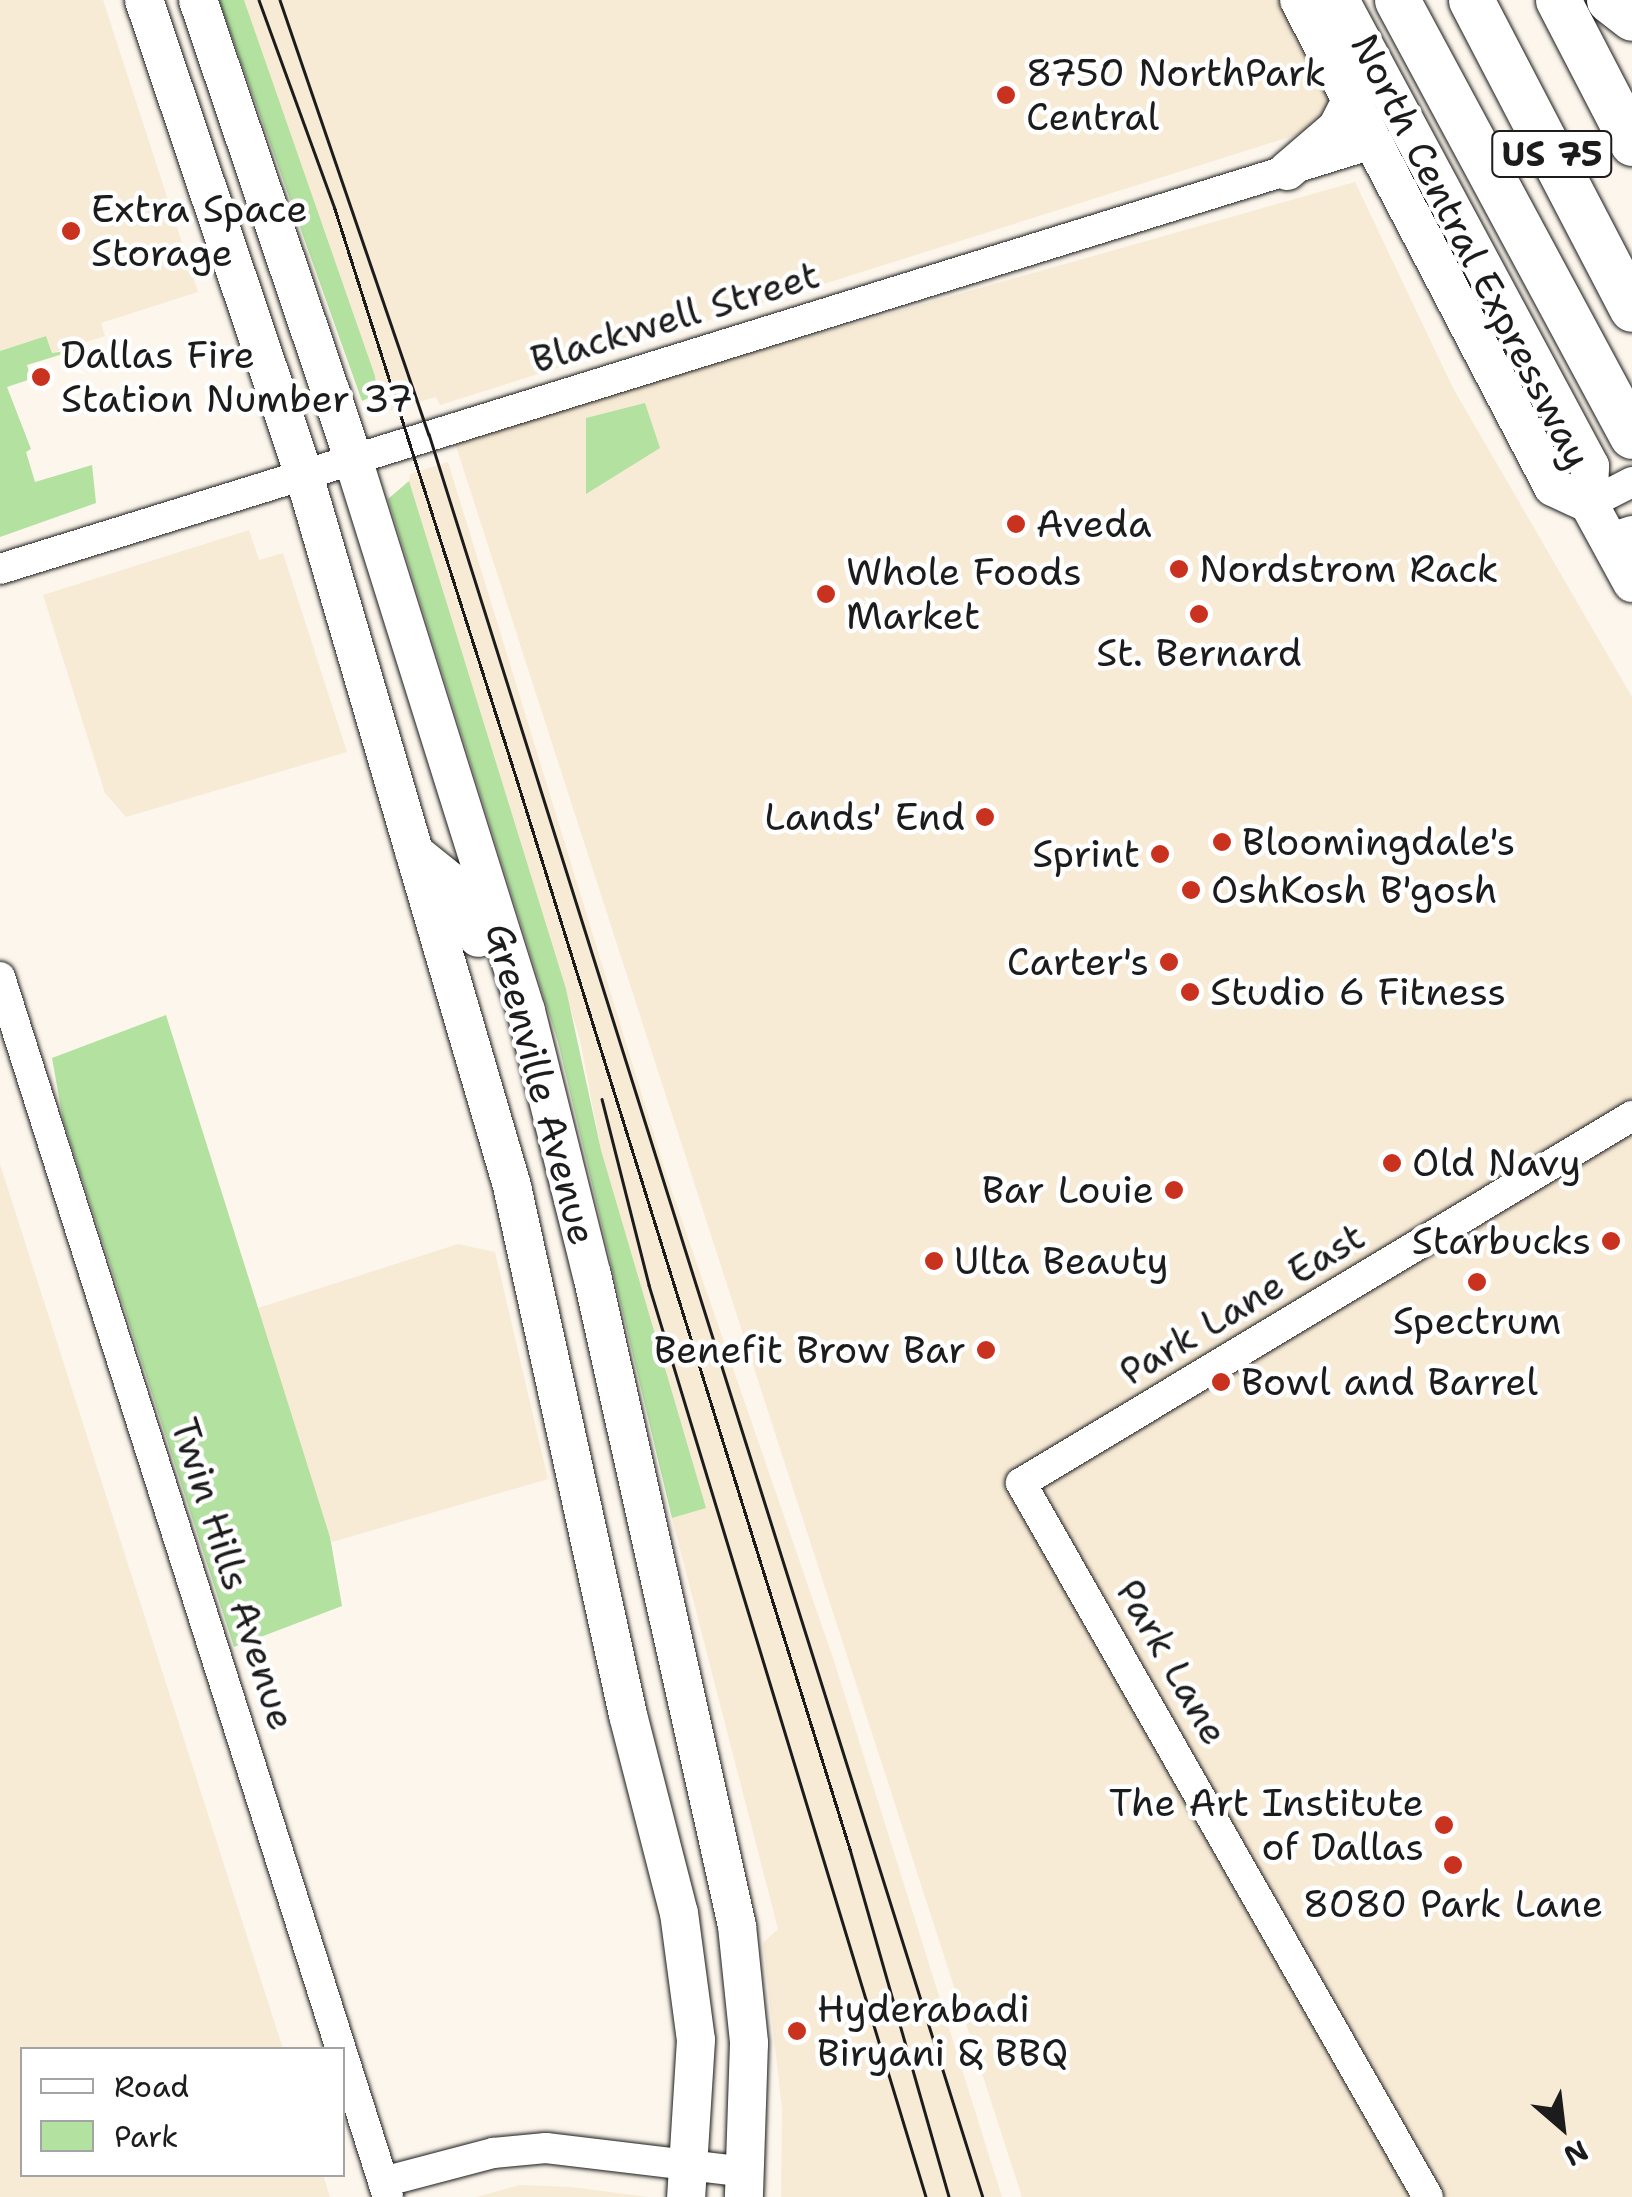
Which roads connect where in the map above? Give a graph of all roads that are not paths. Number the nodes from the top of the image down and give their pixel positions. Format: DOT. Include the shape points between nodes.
graph roads {
  1 [pos="144,0"];
  2 [pos="198,0"];
  3 [pos="1299,0"];
  4 [pos="1340,0"];
  5 [pos="1471,0"];
  6 [pos="1558,0"];
  7 [pos="1609,0"];
  8 [pos="1406,17"];
  9 [pos="1632,18"];
  10 [pos="1352,99"];
  11 [pos="1375,143"];
  12 [pos="1632,143"];
  13 [pos="1286,171"];
  14 [pos="1632,309"];
  15 [pos="1632,436"];
  16 [pos="352,459"];
  17 [pos="304,475"];
  18 [pos="1632,482"];
  19 [pos="1589,504"];
  20 [pos="1620,535"];
  21 [pos="0,569"];
  22 [pos="1632,583"];
  23 [pos="414,852"];
  24 [pos="0,977"];
  25 [pos="526,1010"];
  26 [pos="1632,1116"];
  27 [pos="592,1275"];
  28 [pos="536,1288"];
  29 [pos="1020,1483"];
  30 [pos="688,1703"];
  31 [pos="628,1715"];
  32 [pos="341,2047"];
  33 [pos="345,2060"];
  34 [pos="688,2180"];
  35 [pos="746,2184"];
  36 [pos="386,2189"];
  37 [pos="1424,2189"];
  1 -- 17 [label="main road, Greenville Avenue"];
  2 -- 16 [label="main road, Greenville Avenue"];
  3 -- 10 [label="main road, North Central Expressway"];
  4 -- 19 [label="main road, North Central Expressway" via="1590,466"];
  5 -- 14 [label="highway, US 75"];
  6 -- 12 [label="highway, US 75"];
  7 -- 9 [label="highway"];
  8 -- 15 [label="highway"];
  10 -- 11 [label="main road, North Central Expressway"];
  10 -- 13 [label="main road" via="1337,128"];
  11 -- 13 [label="street, Blackwell Street"];
  11 -- 19 [label="main road, North Central Expressway" via="1553,487"];
  13 -- 16 [label="street, Blackwell Street"];
  16 -- 17 [label="street, Blackwell Street"];
  16 -- 25 [label="main road, Greenville Avenue"];
  17 -- 21 [label="street, Blackwell Street"];
  17 -- 23 [label="main road, Greenville Avenue"];
  18 -- 19 [label="street"];
  19 -- 20 [label="main road, North Central Expressway"];
  20 -- 22 [label="main road, North Central Expressway"];
  23 -- 25 [label="main road" via="460,889 501,1005"];
  23 -- 28 [label="main road, Greenville Avenue"];
  24 -- 32 [label="street, Twin Hills Avenue"];
  25 -- 27 [label="main road, Greenville Avenue"];
  26 -- 29 [label="street, Park Lane East"];
  27 -- 28 [label="main road"];
  27 -- 30 [label="main road, Greenville Avenue"];
  28 -- 31 [label="main road, Greenville Avenue"];
  29 -- 37 [label="street, Park Lane"];
  30 -- 31 [label="main road"];
  30 -- 35 [label="main road, Greenville Avenue" via="737,1926 750,2044"];
  31 -- 34 [label="main road, Greenville Avenue" via="689,1967 696,2040"];
  33 -- 36 [label="street, Twin Hills Avenue"];
  34 -- 35 [label="street"];
  34 -- 36 [label="street" via="546,2148 493,2152"];
}
